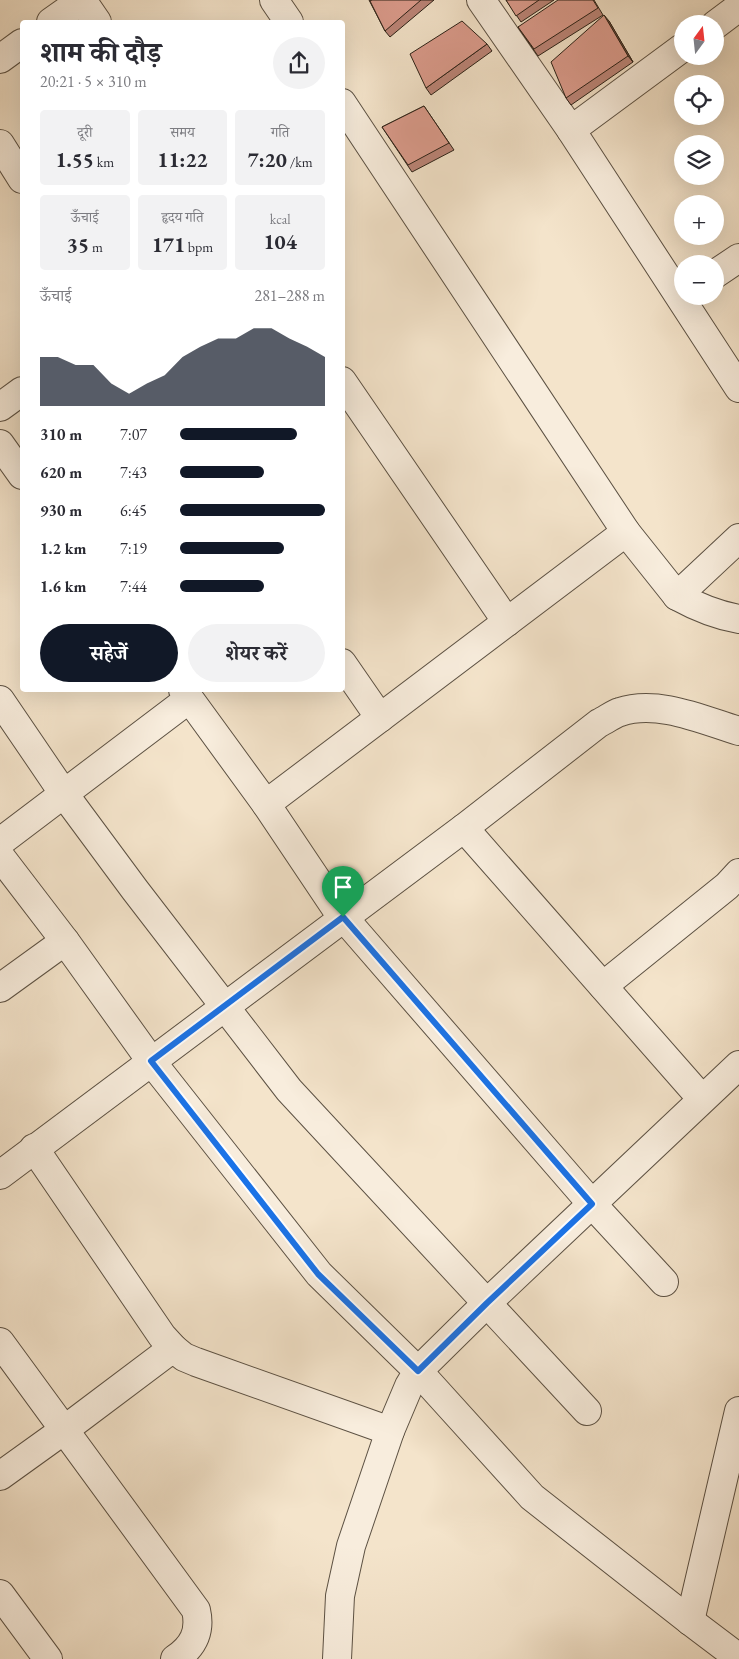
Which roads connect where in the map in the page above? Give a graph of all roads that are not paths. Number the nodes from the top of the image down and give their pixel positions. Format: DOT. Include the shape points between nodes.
graph roads {
  1 [pos="82,0"];
  2 [pos="274,0"];
  3 [pos="481,0"];
  4 [pos="54,20"];
  5 [pos="96,20"];
  6 [pos="288,20"];
  7 [pos="20,44"];
  8 [pos="674,54"];
  9 [pos="0,59"];
  10 [pos="345,109"];
  11 [pos="571,130"];
  12 [pos="0,144"];
  13 [pos="20,175"];
  14 [pos="739,258"];
  15 [pos="724,268"];
  16 [pos="674,285"];
  17 [pos="687,305"];
  18 [pos="345,385"];
  19 [pos="739,388"];
  20 [pos="20,392"];
  21 [pos="0,407"];
  22 [pos="0,444"];
  23 [pos="20,471"];
  24 [pos="626,532"];
  25 [pos="739,538"];
  26 [pos="676,596"];
  27 [pos="739,619"];
  28 [pos="507,622"];
  29 [pos="345,667"];
  30 [pos="186,694"];
  31 [pos="0,700"];
  32 [pos="380,718"];
  33 [pos="739,731"];
  34 [pos="64,794"];
  35 [pos="266,804"];
  36 [pos="464,828"];
  37 [pos="0,842"];
  38 [pos="0,856"];
  39 [pos="739,873"];
  40 [pos="343,917"];
  41 [pos="65,941"];
  42 [pos="603,986"];
  43 [pos="0,988"];
  44 [pos="224,1006"];
  45 [pos="151,1061"];
  46 [pos="739,1065"];
  47 [pos="702,1099"];
  48 [pos="34,1148"];
  49 [pos="0,1174"];
  50 [pos="592,1204"];
  51 [pos="664,1282"];
  52 [pos="487,1303"];
  53 [pos="0,1342"];
  54 [pos="173,1348"];
  55 [pos="418,1371"];
  56 [pos="739,1409"];
  57 [pos="587,1411"];
  58 [pos="64,1430"];
  59 [pos="390,1431"];
  60 [pos="0,1476"];
  61 [pos="0,1594"];
  62 [pos="690,1621"];
  63 [pos="187,1657"];
  64 [pos="739,1658"];
  65 [pos="48,1659"];
  66 [pos="337,1659"];
  1 -- 4 [label="street"];
  1 -- 5 [label="street"];
  2 -- 6 [label="street"];
  3 -- 11 [label="street"];
  7 -- 9 [label="street"];
  8 -- 11 [label="street"];
  10 -- 24 [label="street"];
  11 -- 16 [label="street"];
  12 -- 13 [label="street"];
  14 -- 15 [label="street"];
  17 -- 19 [label="street"];
  18 -- 28 [label="street"];
  20 -- 21 [label="street"];
  22 -- 23 [label="street"];
  24 -- 26 [label="street"];
  24 -- 28 [label="street"];
  25 -- 26 [label="street"];
  26 -- 27 [label="street" via="696,607"];
  28 -- 32 [label="street"];
  29 -- 32 [label="street"];
  30 -- 34 [label="street"];
  30 -- 35 [label="street"];
  31 -- 34 [label="street"];
  32 -- 35 [label="street"];
  33 -- 36 [label="street" via="664,708 620,712 599,723"];
  34 -- 37 [label="street"];
  34 -- 44 [label="street"];
  35 -- 40 [label="street"];
  36 -- 40 [label="street"];
  36 -- 42 [label="street"];
  38 -- 41 [label="street"];
  39 -- 42 [label="street"];
  40 -- 44 [label="street"];
  40 -- 50 [label="street"];
  41 -- 43 [label="street"];
  41 -- 45 [label="street"];
  42 -- 47 [label="street"];
  44 -- 45 [label="street"];
  44 -- 52 [label="street" via="289,1090"];
  45 -- 48 [label="street"];
  45 -- 55 [label="street" via="318,1274"];
  46 -- 47 [label="street"];
  47 -- 50 [label="street"];
  48 -- 49 [label="street"];
  48 -- 54 [label="street"];
  50 -- 51 [label="street"];
  50 -- 52 [label="street"];
  52 -- 55 [label="street"];
  52 -- 57 [label="street"];
  53 -- 58 [label="street"];
  54 -- 58 [label="street"];
  54 -- 59 [label="street" via="196,1362"];
  55 -- 59 [label="street"];
  55 -- 62 [label="street" via="532,1497"];
  56 -- 62 [label="street"];
  58 -- 60 [label="street"];
  58 -- 63 [label="street" via="196,1610 196,1632"];
  59 -- 66 [label="street" via="351,1546 340,1596"];
  61 -- 65 [label="street"];
  62 -- 64 [label="street"];
}
